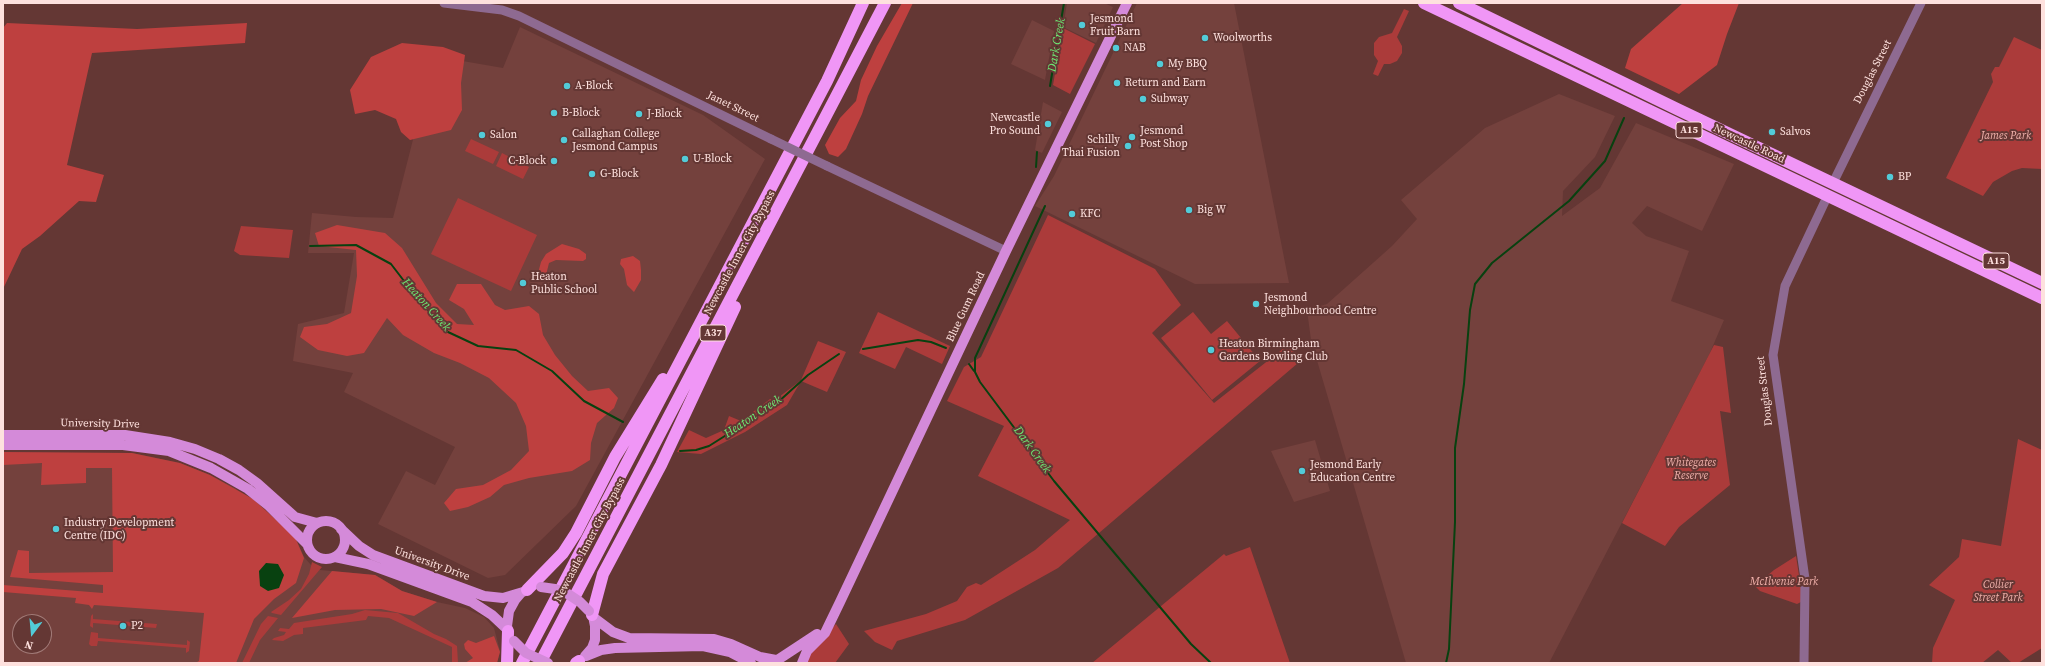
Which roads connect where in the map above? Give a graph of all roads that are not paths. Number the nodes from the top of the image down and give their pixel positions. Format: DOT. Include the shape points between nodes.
graph roads {
  1 [pos="444,3"];
  2 [pos="863,3"];
  3 [pos="885,3"];
  4 [pos="1126,3"];
  5 [pos="1424,3"];
  6 [pos="1459,3"];
  7 [pos="1921,3"];
  8 [pos="1497,22"];
  9 [pos="1493,36"];
  10 [pos="1833,183"];
  11 [pos="1828,195"];
  12 [pos="1006,251"];
  13 [pos="754,253"];
  14 [pos="2042,283"];
  15 [pos="715,296"];
  16 [pos="2042,298"];
  17 [pos="3,435"];
  18 [pos="3,445"];
  19 [pos="317,523"];
  20 [pos="341,529"];
  21 [pos="307,544"];
  22 [pos="335,557"];
  23 [pos="525,591"];
  24 [pos="591,614"];
  25 [pos="830,622"];
  26 [pos="510,634"];
  27 [pos="777,660"];
  28 [pos="579,661"];
  29 [pos="507,663"];
  30 [pos="522,663"];
  31 [pos="540,663"];
  32 [pos="548,663"];
  33 [pos="751,663"];
  34 [pos="796,663"];
  35 [pos="802,663"];
  36 [pos="1804,663"];
  1 -- 12 [label="street, Janet Street, bridge" via="502,10 519,16"];
  2 -- 15 [label="highway, Newcastle Inner City Bypass / A37" via="827,81"];
  3 -- 13 [label="highway, Newcastle Inner City Bypass / A37"];
  4 -- 12 [label="main road, Blue Gum Road"];
  5 -- 9 [label="highway, Newcastle Road / A15"];
  6 -- 8 [label="highway, Newcastle Road / A15"];
  7 -- 10 [label="street, Douglas Street"];
  8 -- 9 [label="highway"];
  8 -- 10 [label="highway, Newcastle Road / A15"];
  9 -- 11 [label="highway, Newcastle Road / A15"];
  10 -- 11 [label="highway, Douglas Street"];
  10 -- 14 [label="highway, Newcastle Road / A15"];
  11 -- 16 [label="highway, Newcastle Road / A15"];
  11 -- 36 [label="street, Douglas Street" via="1785,286 1773,355 1805,579"];
  12 -- 25 [label="main road, Blue Gum Road"];
  13 -- 24 [label="highway" via="744,288 691,402 603,574"];
  13 -- 31 [label="highway, Newcastle Inner City Bypass / A37"];
  15 -- 23 [label="highway" via="694,324 615,457 563,554"];
  15 -- 30 [label="highway, Newcastle Inner City Bypass / A37"];
  17 -- 19 [label="main road, University Drive" via="125,436 189,447 226,462 257,483 295,517"];
  18 -- 21 [label="main road, University Drive" via="123,445 169,451 211,468 248,489"];
  19 -- 20 [label="main road" via="330,522"];
  19 -- 21 [label="main road" via="308,534"];
  20 -- 22 [label="main road" via="345,544"];
  20 -- 23 [label="main road, University Drive" via="373,555 476,594 497,599"];
  21 -- 22 [label="main road" via="310,551 319,558"];
  22 -- 26 [label="main road, University Drive" via="368,564 472,602 492,615"];
  23 -- 24 [label="main road, University Drive, bridge" via="541,587 555,589 580,602"];
  23 -- 26 [label="main road" via="515,600 509,611"];
  24 -- 27 [label="main road" via="613,632 629,638 714,639 760,657"];
  24 -- 28 [label="main road" via="596,626 592,648"];
  25 -- 27 [label="main road, Blue Gum Road" via="816,635"];
  25 -- 35 [label="main road, Blue Gum Road" via="820,640 807,651"];
  26 -- 29 [label="highway"];
  26 -- 32 [label="main road, University Drive, bridge" via="526,653"];
  27 -- 34 [label="main road" via="791,659"];
  28 -- 33 [label="main road" via="608,648 703,646 730,652"];
}
